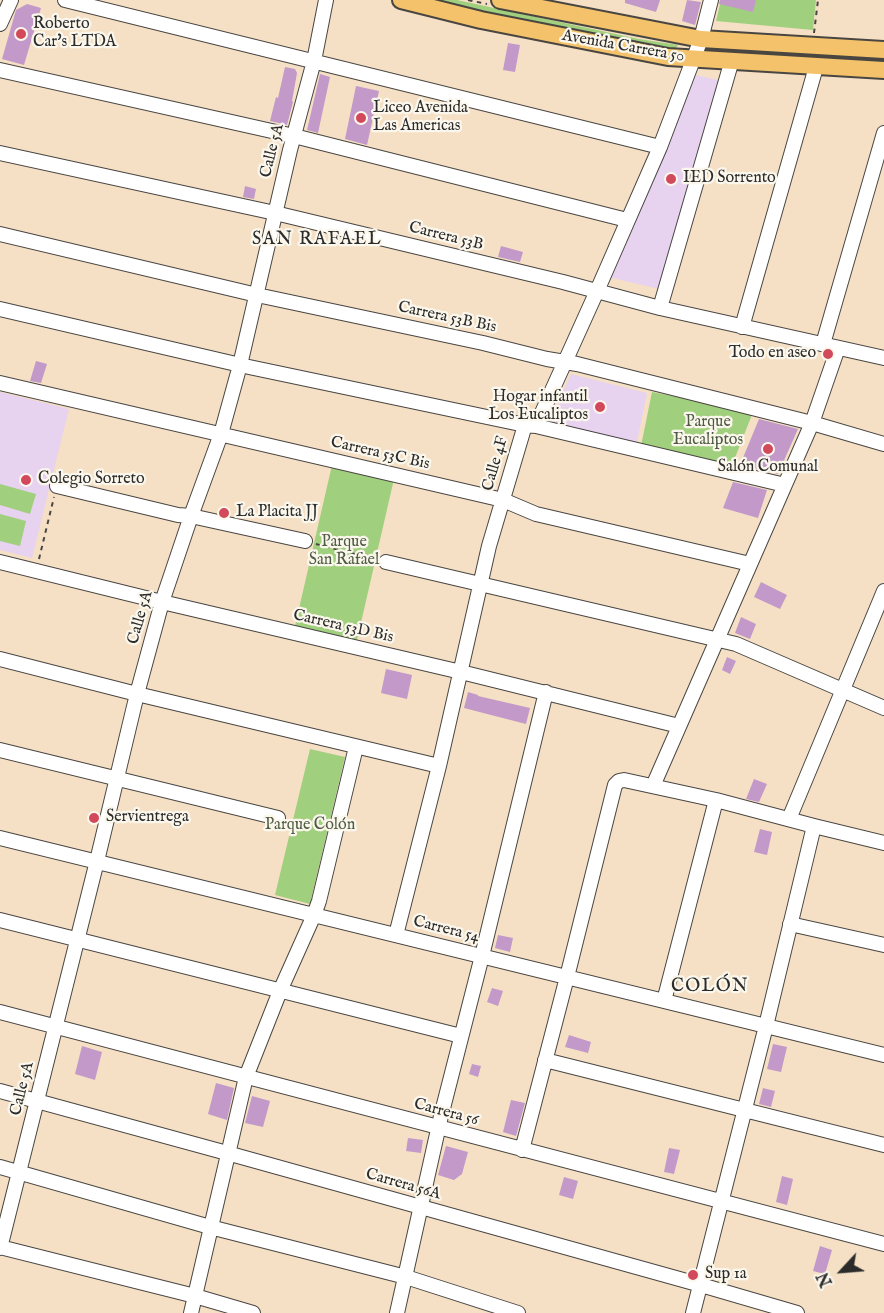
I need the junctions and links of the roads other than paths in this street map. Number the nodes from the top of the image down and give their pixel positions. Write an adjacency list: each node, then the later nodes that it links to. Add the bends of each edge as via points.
1 (11, 0): 7 (street)
2 (65, 0): 12 (street)
3 (326, 0): 12 (street, Calle 5A)
4 (401, 0): 10 (main road, Avenida Carrera 50, via 643,53)
5 (500, 0): 8 (main road, Avenida Carrera 50)
6 (711, 0): 8 (street, Calle 4F)
7 (2, 17)
8 (701, 39): 9 (main road, Avenida Carrera 50); 10 (street, Calle 4F)
9 (884, 50)
10 (693, 59): 11 (main road, Avenida Carrera 50); 18 (street, Calle 4F)
11 (732, 60): 13 (main road, Avenida Carrera 50); 25 (street)
12 (314, 61): 17 (street, Calle 5A); 18 (street)
13 (816, 67): 15 (main road, Avenida Carrera 50); 27 (street)
14 (0, 70): 17 (street)
15 (884, 70)
16 (884, 133): 28 (street)
17 (294, 136): 20 (street, Calle 5A); 21 (street)
18 (660, 147): 21 (street, Calle 4F)
19 (0, 153): 20 (street, Carrera 53B)
20 (275, 213): 23 (street, Carrera 53B); 24 (street, Calle 5A)
21 (627, 220): 23 (street, Calle 4F)
22 (0, 234): 24 (street, Carrera 53B Bis)
23 (597, 291): 25 (street, Carrera 53B); 31 (street, Calle 4F)
24 (257, 295): 31 (street, Carrera 53B Bis); 32 (street, Calle 5A)
25 (660, 308): 27 (street, Carrera 53B)
26 (0, 309): 32 (street)
27 (742, 327): 28 (street, Carrera 53B)
28 (823, 344): 29 (street, Carrera 53B)
29 (838, 348): 30 (street, Carrera 53B); 34 (street)
30 (884, 358)
31 (565, 362): 34 (street, Carrera 53B Bis); 35 (street, Calle 4F)
32 (240, 365): 35 (street); 36 (street, Calle 5A)
33 (0, 383): 36 (street, Carrera 53C Bis)
34 (812, 423): 37 (street, Carrera 53B Bis); 38 (street)
35 (530, 425): 38 (street); 40 (street, Calle 4F)
36 (221, 434): 40 (street, Carrera 53C Bis); 41 (street, Calle 5A)
37 (884, 444)
38 (785, 485): 45 (street)
39 (57, 486): 41 (street)
40 (503, 500): 45 (street, Carrera 53C Bis, via 536,514); 46 (street, Calle 4F)
41 (191, 516): 42 (street); 48 (street, Calle 5A)
42 (305, 541)
43 (0, 562): 48 (street, Carrera 53D Bis)
44 (386, 562): 46 (street)
45 (750, 564): 49 (street)
46 (481, 584): 49 (street); 51 (street, Calle 4F)
47 (884, 591): 52 (street)
48 (162, 602): 51 (street, Carrera 53D Bis); 54 (street, Calle 5A)
49 (717, 639): 52 (street); 56 (street)
50 (0, 659): 54 (street)
51 (461, 672): 53 (street, Carrera 53D Bis); 59 (street, Calle 4F)
52 (843, 689): 55 (street); 64 (street)
53 (546, 692): 56 (street, Carrera 53D Bis); 75 (street)
54 (137, 694): 57 (street); 60 (street, Calle 5A)
55 (884, 708)
56 (679, 726): 61 (street)
57 (356, 747): 59 (street); 69 (street)
58 (0, 750): 60 (street)
59 (439, 766): 72 (street, Calle 4F)
60 (117, 778): 63 (street); 68 (street, Calle 5A)
61 (653, 786): 62 (street); 76 (street, via 624,780 615,785)
62 (716, 800): 64 (street); 78 (street)
63 (278, 818)
64 (789, 819): 65 (street)
65 (814, 826): 67 (street); 71 (street)
66 (0, 838): 68 (street, Carrera 54)
67 (884, 843)
68 (97, 861): 69 (street, Carrera 54); 73 (street, Calle 5A)
69 (314, 915): 72 (street, Carrera 54); 77 (street)
70 (0, 920): 73 (street)
71 (790, 924): 74 (street); 80 (street)
72 (396, 935): 75 (street, Carrera 54)
73 (78, 939): 77 (street); 81 (street, Calle 5A)
74 (884, 945)
75 (482, 956): 76 (street, Carrera 54); 82 (street)
76 (567, 977): 78 (street, Carrera 54); 84 (street)
77 (280, 991): 82 (street); 85 (street)
78 (664, 1001): 80 (street, Carrera 54)
79 (0, 1012): 81 (street, Carrera 56)
80 (766, 1026): 83 (street, Carrera 54); 88 (street)
81 (55, 1027): 85 (street, Carrera 56); 87 (street, Calle 5A)
82 (460, 1036): 89 (street)
83 (884, 1055)
84 (545, 1060): 88 (street); 91 (street)
85 (246, 1077): 89 (street, Carrera 56); 92 (street)
86 (0, 1091): 87 (street, Carrera 56A)
87 (37, 1101): 92 (street, Carrera 56A); 94 (street, Calle 5A)
88 (746, 1110): 90 (street); 95 (street)
89 (438, 1128): 91 (street, Carrera 56); 96 (street)
90 (884, 1146)
91 (522, 1149): 95 (street, Carrera 56)
92 (227, 1153): 96 (street, Carrera 56A); 97 (street)
93 (0, 1167): 94 (street)
94 (19, 1173): 97 (street); 99 (street, Calle 5A)
95 (722, 1202): 98 (street, Carrera 56); 101 (street)
96 (420, 1206): 100 (street); 101 (street, Carrera 56A)
97 (210, 1227): 100 (street); 102 (street)
98 (884, 1244)
99 (0, 1247): 102 (street)
100 (406, 1277): 105 (street); 106 (street)
101 (701, 1285): 107 (street); 108 (street, Carrera 56A)
102 (195, 1296): 103 (street); 104 (street)
103 (190, 1313)
104 (253, 1313)
105 (397, 1313)
106 (518, 1313)
107 (693, 1313)
108 (796, 1313)

